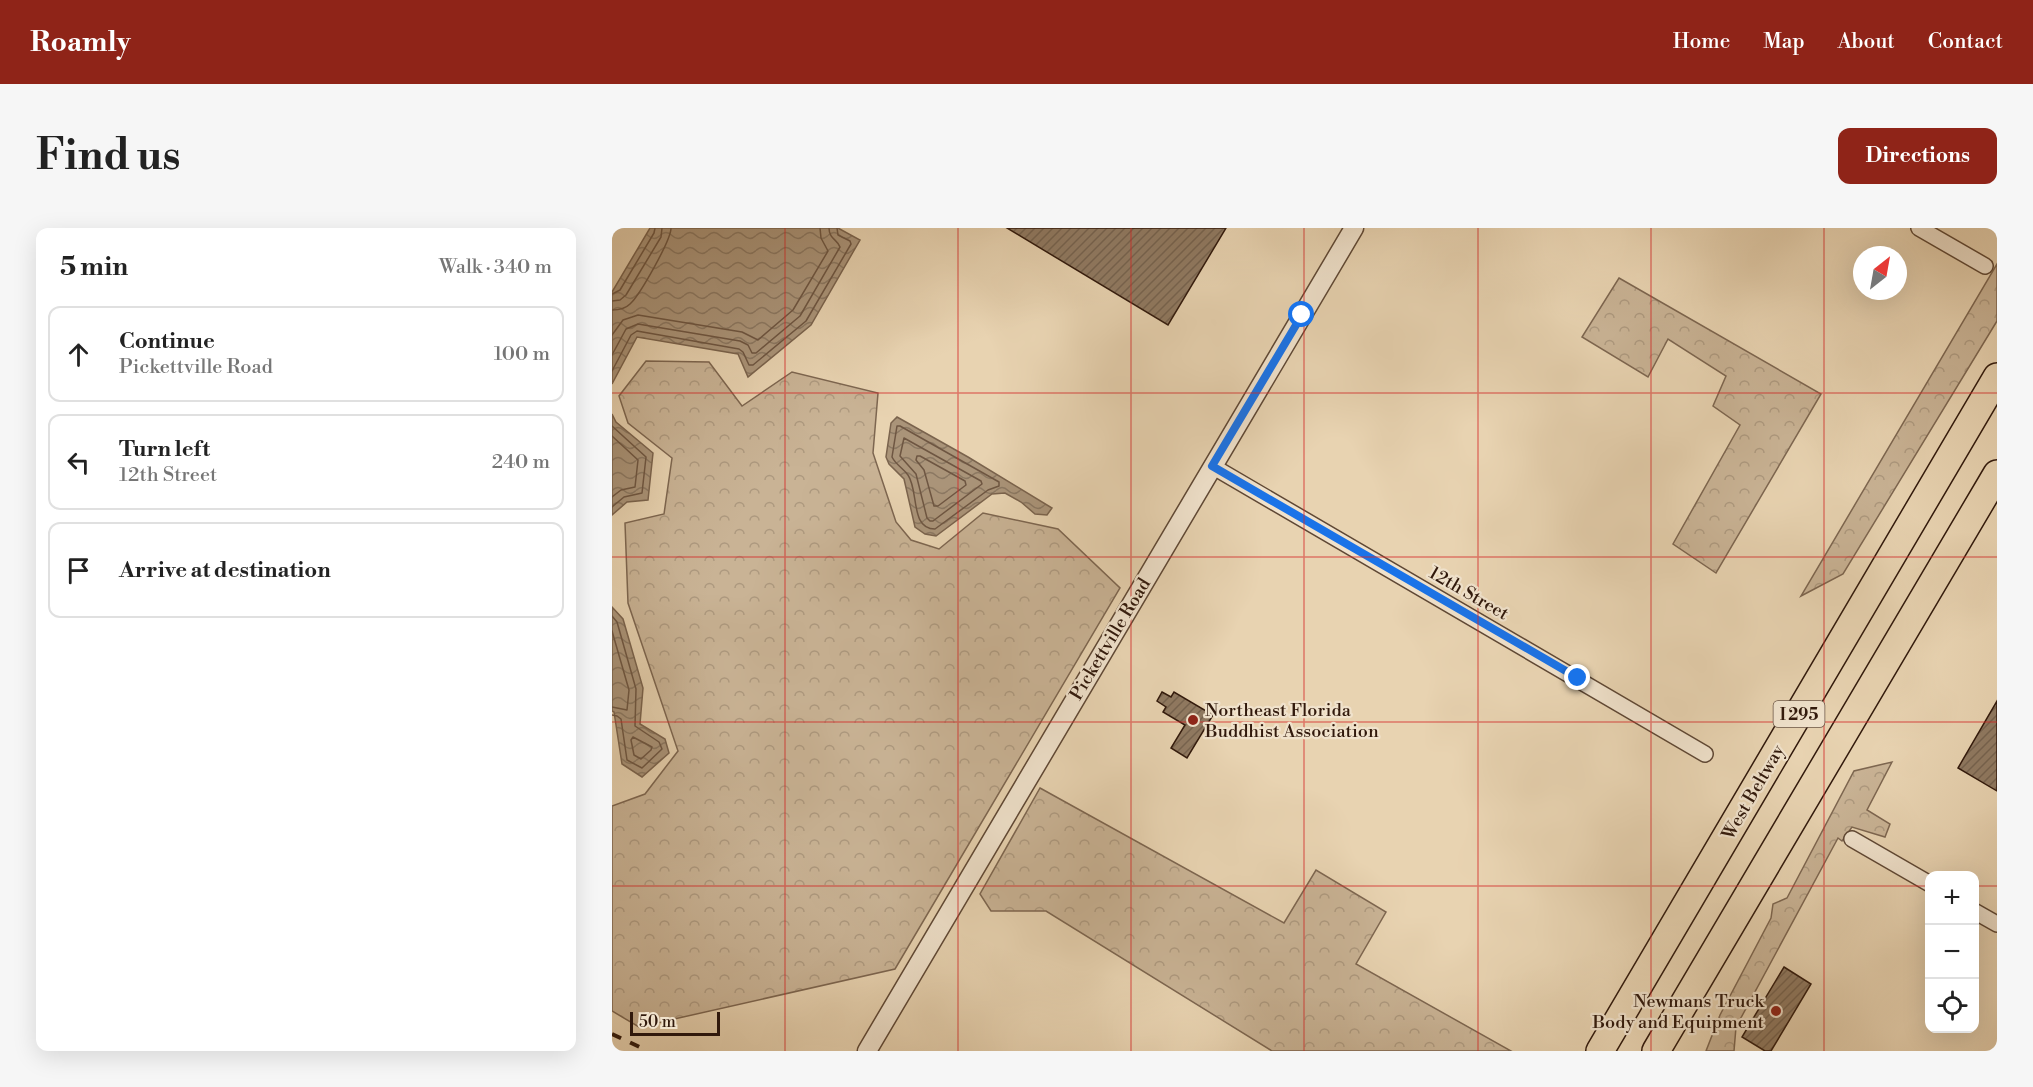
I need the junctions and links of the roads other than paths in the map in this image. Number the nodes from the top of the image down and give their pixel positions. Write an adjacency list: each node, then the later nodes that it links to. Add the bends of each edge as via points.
1 (1354, 228): 5 (street, Pickettville Road)
2 (1920, 228): 3 (street)
3 (1985, 266)
4 (1997, 377): 13 (highway, West Beltway / I 295)
5 (1212, 466): 7 (street, 12th Street); 12 (street, Pickettville Road)
6 (1997, 474): 14 (highway, I 295)
7 (1705, 754)
8 (1852, 839): 9 (street)
9 (1925, 882)
10 (1979, 914): 11 (street)
11 (1997, 924)
12 (867, 1051)
13 (1600, 1051)
14 (1656, 1051)

